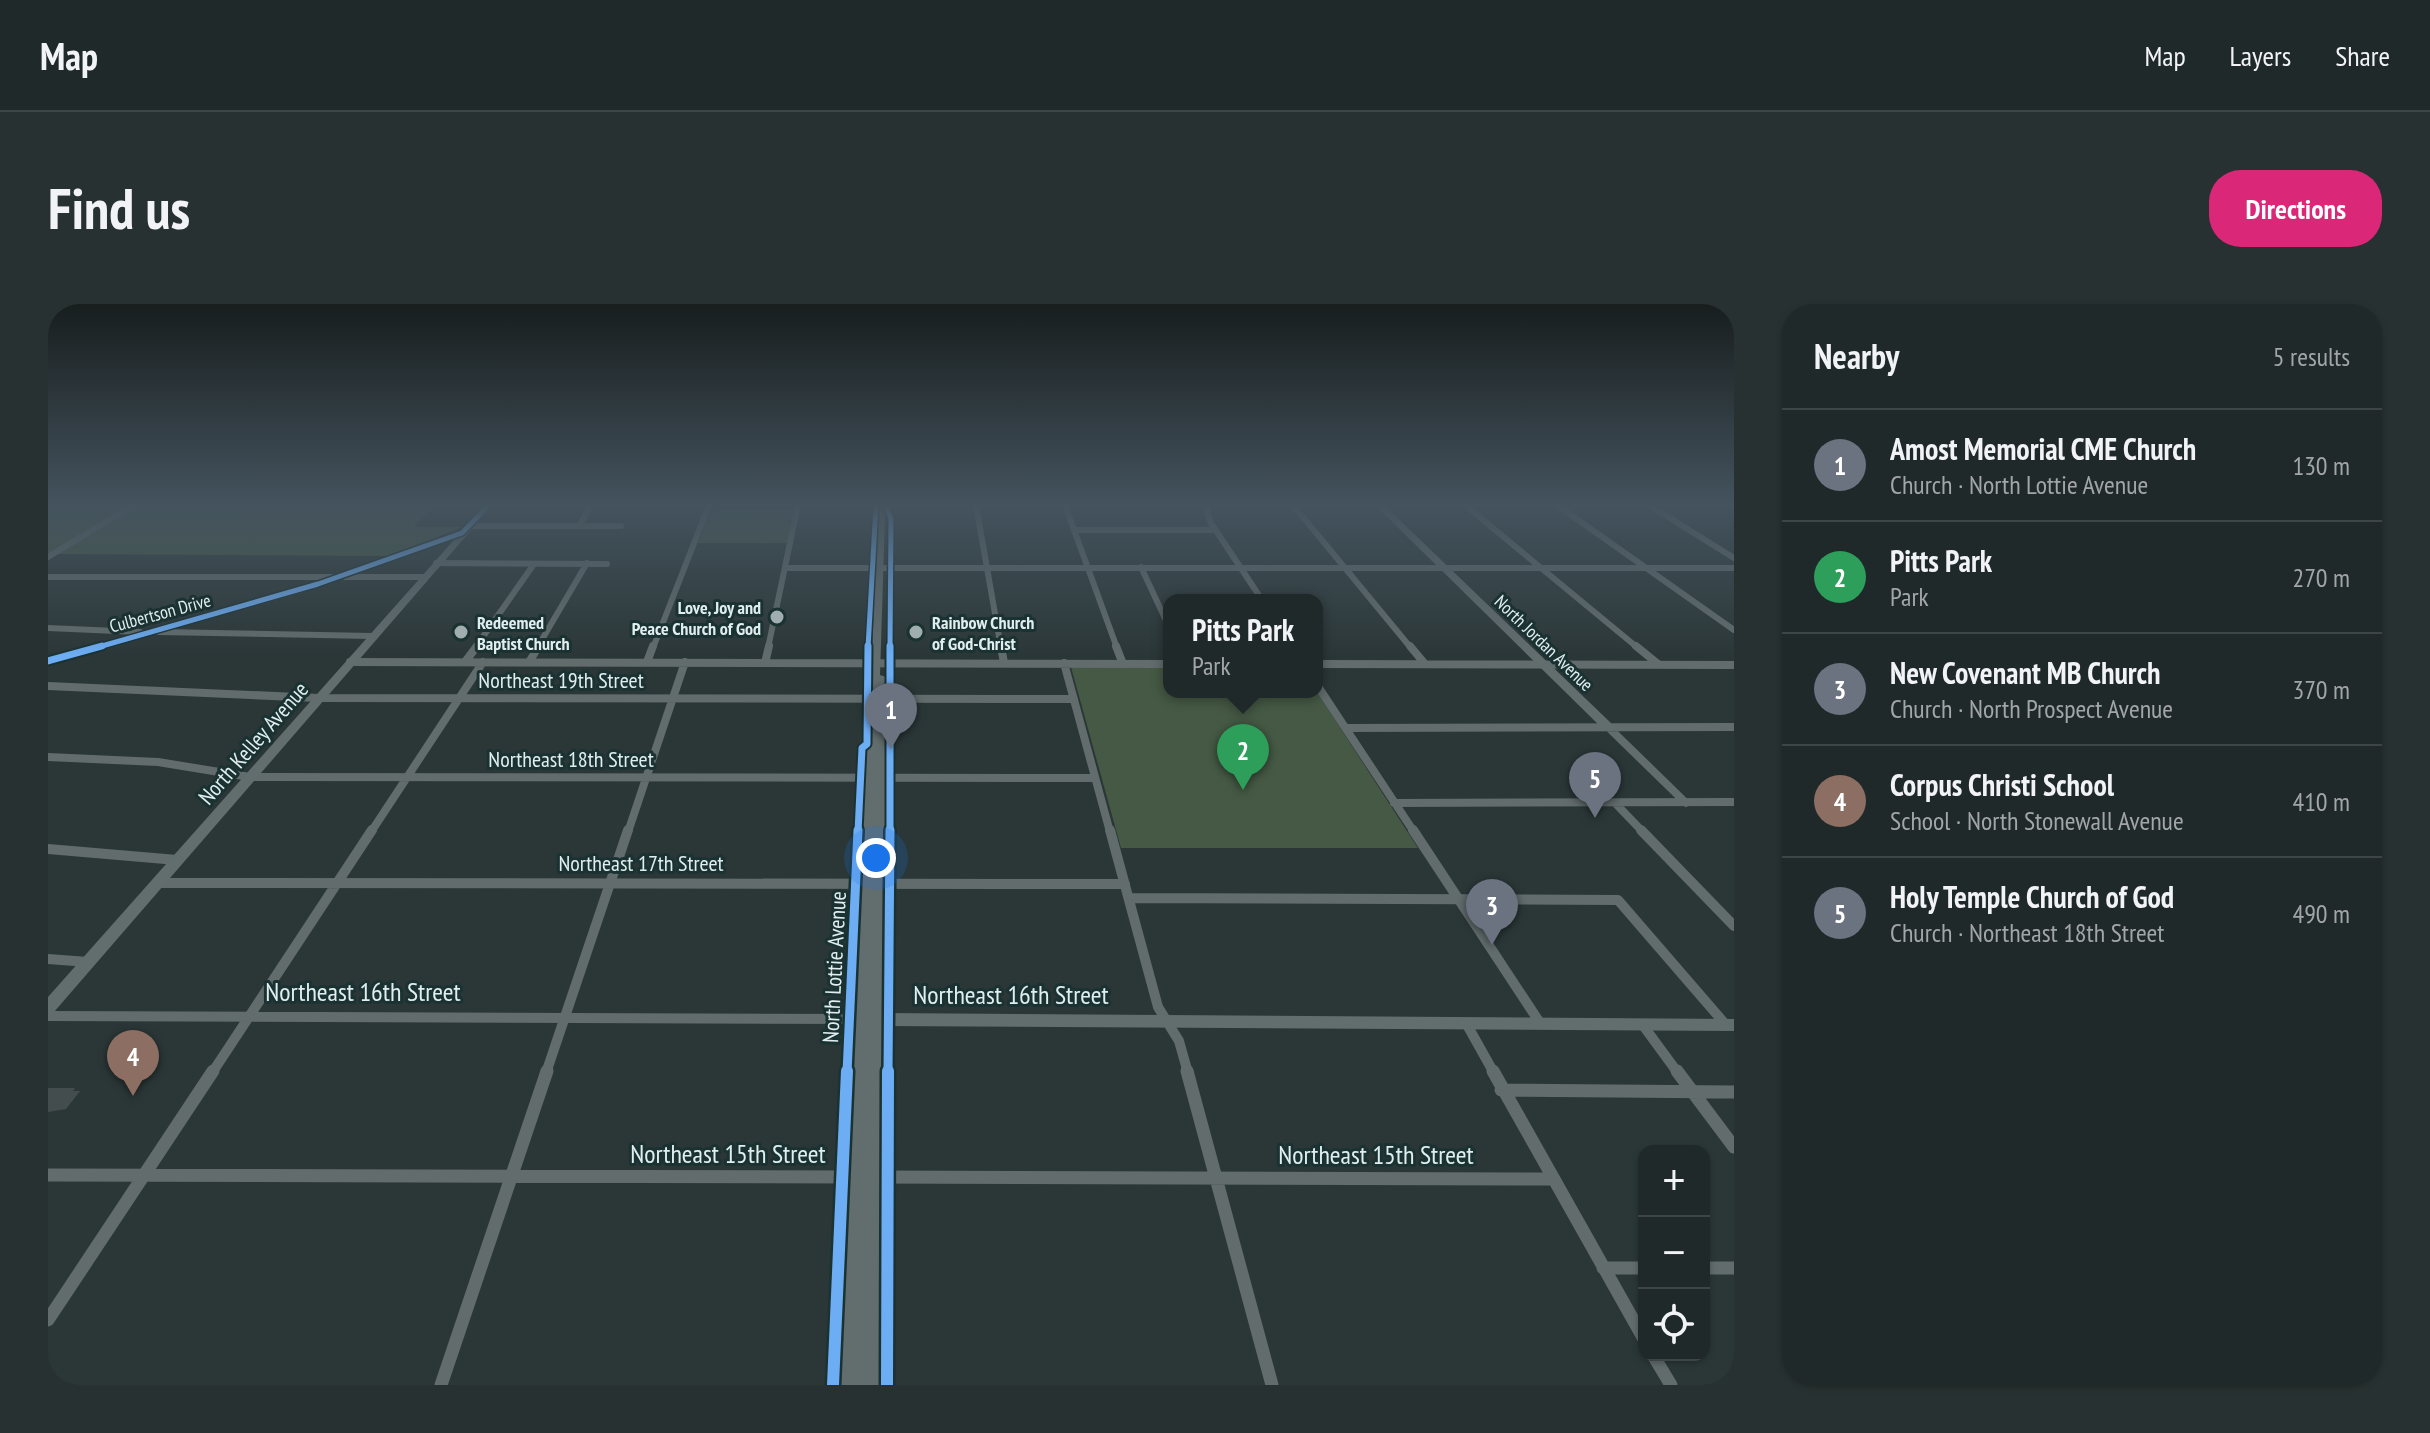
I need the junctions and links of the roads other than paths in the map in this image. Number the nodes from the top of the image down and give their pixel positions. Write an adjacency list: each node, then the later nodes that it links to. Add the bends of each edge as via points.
1 (397, 555): 30 (street, Culbertson Drive)
2 (443, 555): 14 (street, North Kelley Avenue)
3 (689, 555): 43 (street)
4 (788, 555): 24 (street)
5 (881, 555): 25 (street, North Lottie Avenue)
6 (883, 555): 25 (street, North Lottie Avenue)
7 (985, 555): 26 (street)
8 (1083, 555): 18 (street)
9 (1233, 555): 20 (street)
10 (1334, 555): 21 (street)
11 (1431, 555): 22 (street, North Jordan Avenue)
12 (1526, 555): 23 (street)
13 (1629, 555): 27 (street)
14 (436, 563): 16 (street); 31 (street, North Kelley Avenue)
15 (587, 563): 16 (street); 17 (street); 42 (street)
16 (534, 564): 40 (street)
17 (607, 564)
18 (1087, 567): 19 (street); 26 (street); 49 (street)
19 (1141, 567): 20 (street); 33 (street)
20 (1241, 567): 21 (street); 32 (street)
21 (1344, 567): 22 (street); 52 (street)
22 (1443, 567): 23 (street); 53 (street, North Jordan Avenue)
23 (1540, 567): 27 (street); 54 (street)
24 (785, 568): 25 (street); 45 (street)
25 (882, 568): 26 (street); 46 (street, North Lottie Avenue)
26 (987, 568): 47 (street)
27 (1647, 568): 28 (street); 35 (street)
28 (1734, 568)
29 (48, 577): 30 (street)
30 (337, 577): 31 (street); 36 (street, Culbertson Drive)
31 (423, 577): 37 (street, North Kelley Avenue)
32 (1258, 594)
33 (1163, 614)
34 (48, 628): 36 (street)
35 (1734, 630)
36 (148, 632): 37 (street); 38 (street, Culbertson Drive)
37 (373, 636): 39 (street, North Kelley Avenue)
38 (48, 661)
39 (350, 662): 40 (street); 58 (street, North Kelley Avenue)
40 (465, 662): 41 (street)
41 (483, 662): 42 (street); 59 (street)
42 (529, 662): 43 (street)
43 (647, 662): 44 (street)
44 (685, 662): 45 (street); 60 (street)
45 (765, 663): 46 (street)
46 (880, 663): 47 (street); 61 (street, North Lottie Avenue)
47 (1004, 663): 48 (street)
48 (1064, 663): 49 (street); 62 (street)
49 (1123, 664): 50 (street)
50 (1163, 664)
51 (1323, 664): 52 (street)
52 (1425, 664): 53 (street)
53 (1543, 664): 54 (street); 63 (street, North Jordan Avenue)
54 (1658, 664): 55 (street)
55 (1734, 665)
56 (48, 686): 58 (street, Northeast 19th Street)
57 (1323, 694): 65 (street)
58 (319, 698): 59 (street, Northeast 19th Street); 67 (street, North Kelley Avenue)
59 (458, 698): 60 (street, Northeast 19th Street); 68 (street)
60 (672, 698): 61 (street, Northeast 19th Street); 69 (street)
61 (877, 699): 62 (street, Northeast 19th Street); 70 (street, North Lottie Avenue)
62 (1074, 699): 71 (street)
63 (1608, 727): 64 (street); 65 (street); 74 (street, North Jordan Avenue)
64 (1734, 727)
65 (1346, 728): 73 (street)
66 (48, 757): 67 (street, Northeast 18th Street, via 167,763)
67 (250, 777): 68 (street, Northeast 18th Street); 77 (street, North Kelley Avenue)
68 (407, 777): 69 (street, Northeast 18th Street); 79 (street)
69 (646, 777): 70 (street, Northeast 18th Street); 80 (street)
70 (875, 778): 71 (street, Northeast 18th Street); 81 (street, North Lottie Avenue)
71 (1095, 778): 82 (street)
72 (1734, 802): 74 (street)
73 (1394, 803): 75 (street); 84 (street)
74 (1686, 803): 75 (street)
75 (1616, 804): 85 (street)
76 (48, 849): 77 (street)
77 (177, 860): 78 (street, North Kelley Avenue)
78 (157, 883): 79 (street, Northeast 17th Street); 87 (street, North Kelley Avenue)
79 (337, 883): 80 (street, Northeast 17th Street); 90 (street)
80 (610, 883): 81 (street, Northeast 17th Street); 91 (street)
81 (872, 884): 82 (street, Northeast 17th Street); 92 (street, North Lottie Avenue)
82 (1125, 884): 83 (street)
83 (1129, 898): 84 (street); 93 (street, via 1158,1007)
84 (1456, 900): 95 (street); 97 (street, via 1618,900)
85 (1734, 926)
86 (48, 959): 87 (street)
87 (88, 962): 88 (street, North Kelley Avenue)
88 (48, 1008)
89 (48, 1016): 90 (street, Northeast 16th Street)
90 (250, 1016): 91 (street, Northeast 16th Street); 103 (street)
91 (566, 1018): 92 (street, Northeast 16th Street); 104 (street)
92 (869, 1019): 93 (street, Northeast 16th Street); 105 (street, North Lottie Avenue)
93 (1168, 1022): 94 (street, Northeast 16th Street); 106 (street, via 1179,1041)
94 (1466, 1023): 95 (street, Northeast 16th Street); 98 (street)
95 (1540, 1023): 96 (street, Northeast 16th Street)
96 (1642, 1024): 97 (street, Northeast 16th Street); 99 (street)
97 (1730, 1025)
98 (1501, 1090): 99 (street); 107 (street)
99 (1693, 1092): 100 (street); 101 (street)
100 (1734, 1092)
101 (1734, 1147)
102 (48, 1175): 103 (street, Northeast 15th Street)
103 (144, 1175): 104 (street, Northeast 15th Street); 112 (street)
104 (511, 1176): 105 (street, Northeast 15th Street); 115 (street)
105 (864, 1177): 106 (street, Northeast 15th Street); 116 (street, North Lottie Avenue); 117 (street, North Lottie Avenue)
106 (1216, 1178): 107 (street, Northeast 15th Street); 118 (street)
107 (1552, 1179): 108 (street)
108 (1603, 1268): 109 (street); 113 (street)
109 (1638, 1268)
110 (1710, 1268): 111 (street)
111 (1734, 1268)
112 (48, 1320)
113 (1638, 1329)
114 (1657, 1361): 119 (street)
115 (441, 1385)
116 (849, 1385)
117 (869, 1385)
118 (1272, 1385)
119 (1671, 1385)

